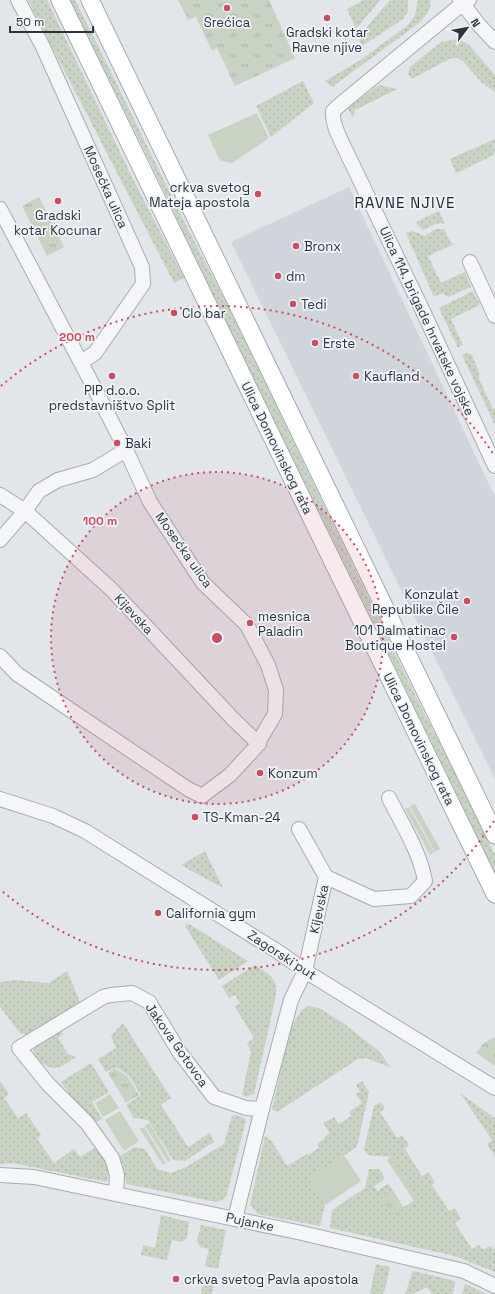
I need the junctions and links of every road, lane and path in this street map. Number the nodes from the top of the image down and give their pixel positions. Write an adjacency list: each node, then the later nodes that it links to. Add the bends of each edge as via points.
1 (18, 0): 9 (street, Mosećka ulica, via 43,47 142,267 143,284 95,353)
2 (60, 0): 22 (main road, Ulica Domovinskog rata)
3 (90, 0): 20 (main road, Ulica Domovinskog rata)
4 (464, 1): 5 (street, via 479,25); 11 (street, Ulica 114. brigade hrvatske vojske, via 333,111 332,117)
5 (495, 42)
6 (0, 209): 9 (street, Mosećka ulica)
7 (470, 262): 8 (street)
8 (495, 316)
9 (81, 362): 10 (street, Mosećka ulica)
10 (126, 450): 13 (street, via 93,470 58,480 40,491); 16 (street, Mosećka ulica, via 150,502 203,582 247,625 268,665 276,690 274,714)
11 (495, 466)
12 (0, 495): 13 (street, Kijevska)
13 (25, 511): 14 (street); 16 (street, Kijevska, via 111,589)
14 (0, 540)
15 (0, 656): 16 (street, Mosećka ulica, via 17,674 202,796 230,775)
16 (259, 744)
17 (389, 798): 21 (street, via 410,839 425,881 411,896 374,898)
18 (0, 799): 23 (street, Zagorski put, via 53,816 85,831 273,948)
19 (299, 829): 21 (street, Kijevska)
20 (495, 835)
21 (326, 877): 23 (street, Kijevska)
22 (495, 894)
23 (305, 971): 24 (street, Zagorski put); 25 (street, via 291,1000)
24 (495, 1088)
25 (262, 1109): 27 (street, Jakova Gotovca, via 246,1108 214,1097 180,1053 149,1002 132,993 103,997 19,1048 48,1084 87,1123 112,1158 117,1174); 28 (street)
26 (0, 1175): 27 (street, Pujanke, via 34,1177)
27 (116, 1194): 28 (street, Pujanke)
28 (235, 1219): 29 (street, Pujanke, via 464,1271)
29 (495, 1286)

